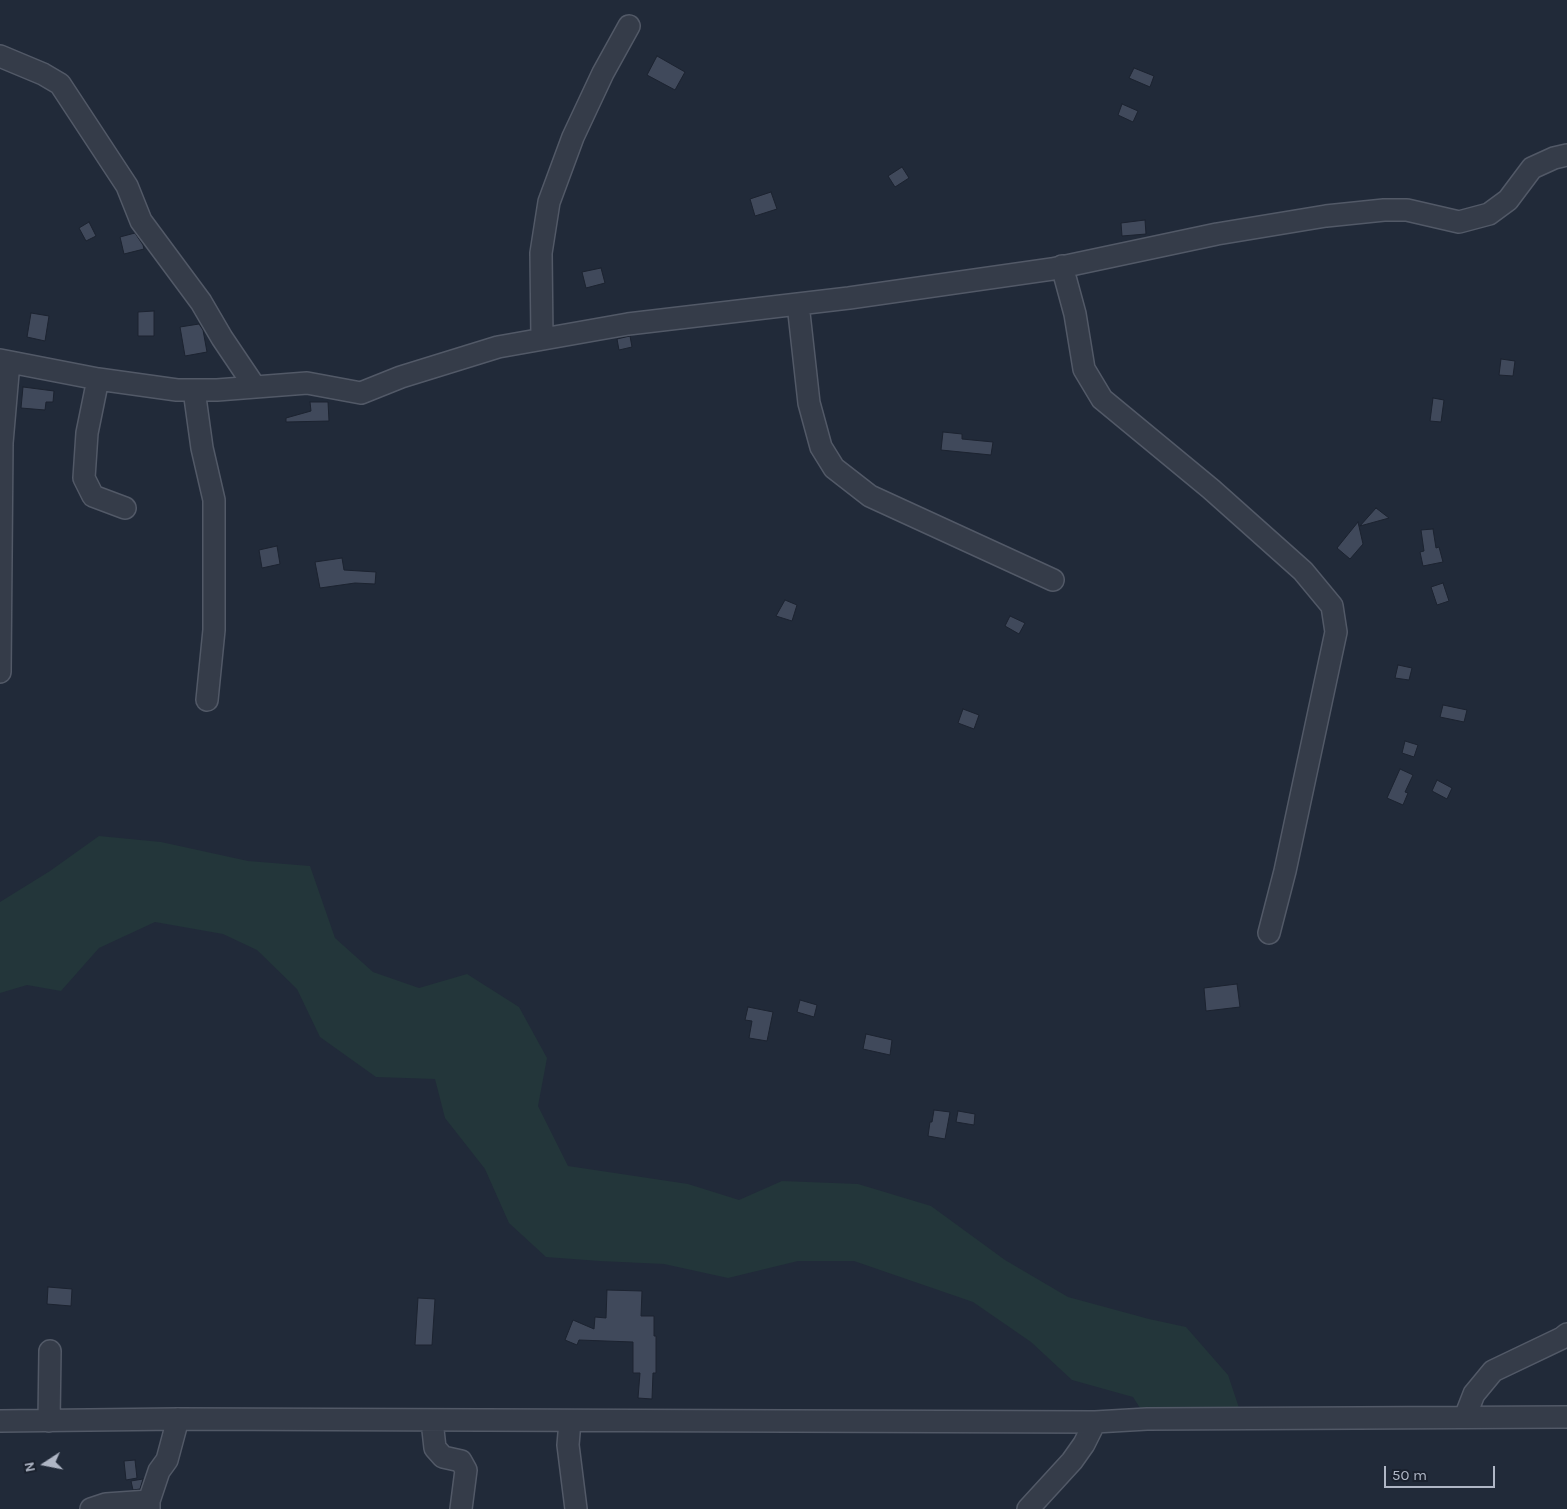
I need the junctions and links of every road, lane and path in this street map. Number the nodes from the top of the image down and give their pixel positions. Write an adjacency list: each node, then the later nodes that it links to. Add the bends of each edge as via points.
1 (629, 26): 6 (street, via 573,137 549,202 540,253)
2 (0, 56): 9 (street, via 60,84 127,186 140,221 201,302)
3 (1567, 155): 4 (street, via 1532,168 1508,200 1489,214 1459,222 1407,210 1326,216 1217,234)
4 (1062, 266): 5 (street); 16 (street, via 1075,314 1084,369 1102,399 1304,571 1332,606 1336,632)
5 (798, 304): 6 (street, via 628,324); 13 (street, via 809,402 821,447 834,468 870,496)
6 (542, 339): 9 (street, via 498,347 361,393 307,383)
7 (4, 361): 8 (street); 11 (street)
8 (98, 379): 10 (street); 12 (street, via 87,433 84,478 93,496)
9 (255, 387): 10 (street)
10 (194, 390): 15 (street, via 202,448 214,500 214,630)
11 (1, 508): 14 (street)
12 (125, 508)
13 (1053, 580)
14 (0, 672)
15 (207, 700)
16 (1269, 933)
17 (1567, 1334): 19 (street, via 1493,1371 1474,1394)
18 (50, 1351): 23 (street)
19 (1465, 1417): 20 (street); 26 (street)
20 (1567, 1417)
21 (178, 1419): 23 (street); 24 (street); 27 (street, via 167,1460 158,1471)
22 (0, 1420): 23 (street)
23 (48, 1420)
24 (432, 1421): 25 (street); 29 (street, via 435,1448 443,1457 461,1461 466,1470)
25 (570, 1421): 26 (street); 30 (street, via 568,1445)
26 (1094, 1422): 31 (street, via 1072,1462)
27 (149, 1505): 28 (street, via 106,1504)
28 (91, 1509)
29 (461, 1509)
30 (576, 1509)
31 (1028, 1509)

